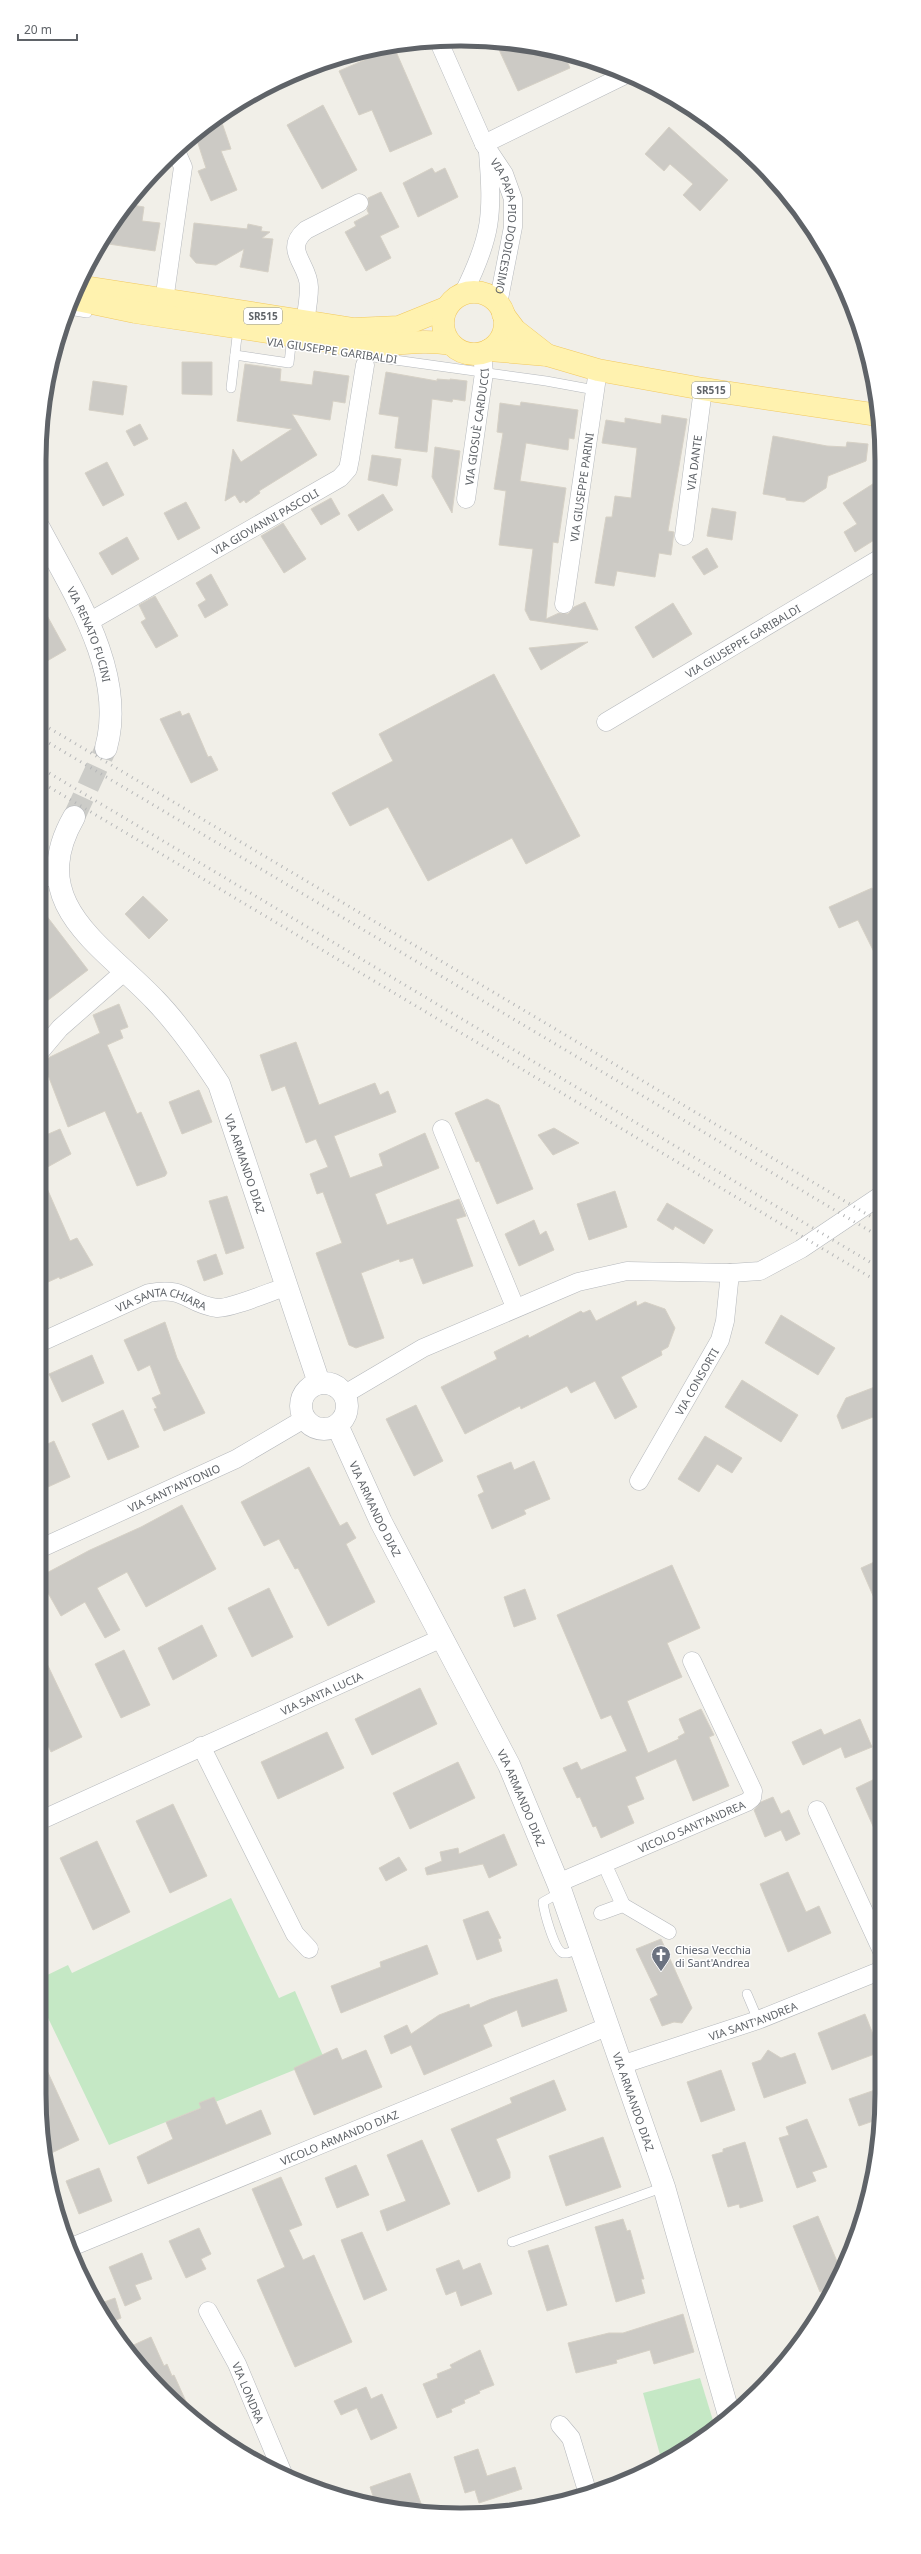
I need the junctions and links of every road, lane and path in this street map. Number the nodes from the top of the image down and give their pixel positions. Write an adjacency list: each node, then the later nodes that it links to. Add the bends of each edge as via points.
1 (441, 47): 3 (street, VIA PAPA PIO DODICESIMO)
2 (619, 78): 3 (street)
3 (486, 148): 7 (street, VIA PAPA PIO DODICESIMO, via 492,211 480,260); 11 (street, VIA PAPA PIO DODICESIMO, via 504,174 513,199 513,227)
4 (178, 157): 9 (street, via 183,168)
5 (359, 203): 14 (street, via 298,236 295,243 297,253 310,286)
6 (85, 287): 9 (main road, VIA GIUSEPPE GARIBALDI / SR515)
7 (463, 294): 10 (main road, VIA GIUSEPPE GARIBALDI / SR515); 11 (main road, VIA GIUSEPPE GARIBALDI / SR515, via 476,292 488,296)
8 (79, 300): 13 (main road, VIA GIUSEPPE GARIBALDI / SR515)
9 (164, 301): 14 (main road, VIA GIUSEPPE GARIBALDI / SR515)
10 (446, 308): 14 (main road, VIA GIUSEPPE GARIBALDI / SR515, via 400,327); 15 (main road, via 443,320 444,333)
11 (501, 309): 17 (main road, VIA GIUSEPPE GARIBALDI / SR515, via 515,330); 19 (main road, via 505,328 500,340)
12 (74, 311): 13 (lane, VIA GIUSEPPE GARIBALDI)
13 (238, 332): 14 (main road, VIA GIUSEPPE GARIBALDI / SR515); 16 (lane)
14 (296, 334): 16 (lane, via 289,363); 18 (main road, VIA GIUSEPPE GARIBALDI / SR515)
15 (451, 344): 18 (main road, VIA GIUSEPPE GARIBALDI / SR515, via 415,340); 19 (main road, VIA GIUSEPPE GARIBALDI / SR515, via 464,352)
16 (235, 355): 21 (lane)
17 (546, 355): 19 (main road, VIA GIUSEPPE GARIBALDI / SR515); 20 (main road, VIA GIUSEPPE GARIBALDI / SR515)
18 (370, 356): 19 (lane, VIA GIUSEPPE GARIBALDI); 29 (street, VIA GIOVANNI PASCOLI, via 348,469 340,478)
19 (485, 359): 20 (lane, VIA GIUSEPPE GARIBALDI); 24 (street, VIA GIOSUÈ CARDUCCI)
20 (597, 380): 22 (main road, VIA GIUSEPPE GARIBALDI / SR515); 28 (street, VIA GIUSEPPE PARINI)
21 (231, 388)
22 (703, 389): 23 (main road, VIA GIUSEPPE GARIBALDI / SR515); 25 (street, VIA DANTE)
23 (872, 414)
24 (466, 499)
25 (684, 536)
26 (46, 542): 29 (street, VIA RENATO FUCINI)
27 (875, 561): 30 (street, VIA GIUSEPPE GARIBALDI)
28 (564, 604)
29 (87, 623): 31 (street, VIA RENATO FUCINI, via 105,667 111,693 111,732)
30 (606, 722)
31 (106, 748)
32 (74, 817): 33 (street, VIA ARMANDO DIAZ)
33 (48, 877): 34 (street, VIA ARMANDO DIAZ, via 60,892 70,914)
34 (126, 971): 35 (street, via 60,1028); 39 (street, VIA ARMANDO DIAZ, via 156,1001 196,1049 219,1084)
35 (46, 1045)
36 (442, 1129): 40 (street)
37 (875, 1199): 38 (street, via 801,1249 760,1271)
38 (730, 1273): 40 (street, via 656,1270 606,1274 578,1282); 46 (street, VIA CONSORTI, via 725,1321 720,1340)
39 (288, 1286): 41 (street, VIA SANTA CHIARA, via 219,1308 204,1305 184,1294 169,1290 149,1293); 42 (street, VIA ARMANDO DIAZ)
40 (515, 1307): 43 (street, via 422,1348)
41 (46, 1340)
42 (319, 1383): 43 (street, via 329,1383); 44 (street, via 309,1388 302,1396 300,1408)
43 (345, 1394): 45 (street, via 347,1413)
44 (304, 1419): 45 (street, via 312,1426 323,1430); 47 (street, VIA SANT'ANTONIO, via 236,1459)
45 (338, 1427): 48 (street, VIA ARMANDO DIAZ, via 381,1522)
46 (639, 1482)
47 (46, 1546)
48 (442, 1638): 50 (street, VIA SANTA LUCIA); 54 (street, VIA ARMANDO DIAZ, via 509,1765)
49 (692, 1661): 54 (street, VICOLO SANT'ANDREA, via 753,1791 752,1798)
50 (201, 1746): 52 (street, VIA SANTA LUCIA); 59 (street, via 295,1934)
51 (818, 1810): 58 (street)
52 (46, 1818)
53 (608, 1872): 55 (street)
54 (559, 1887): 63 (street, VIA ARMANDO DIAZ)
55 (623, 1905): 56 (street); 57 (street)
56 (601, 1913)
57 (668, 1932)
58 (875, 1936)
59 (309, 1949)
60 (875, 1973): 62 (street, VIA SANT'ANDREA)
61 (747, 1994): 62 (lane)
62 (758, 2020): 64 (street, VIA SANT'ANDREA)
63 (608, 2026): 64 (street, VIA ARMANDO DIAZ); 67 (street, VICOLO ARMANDO DIAZ)
64 (621, 2065): 65 (street, VIA ARMANDO DIAZ)
65 (664, 2187): 66 (lane); 69 (street, VIA ARMANDO DIAZ)
66 (512, 2242)
67 (75, 2245)
68 (208, 2311): 71 (street, VIA LONDRA, via 237,2364)
69 (727, 2410)
70 (560, 2425): 72 (street, via 571,2438)
71 (280, 2466)
72 (586, 2488)

